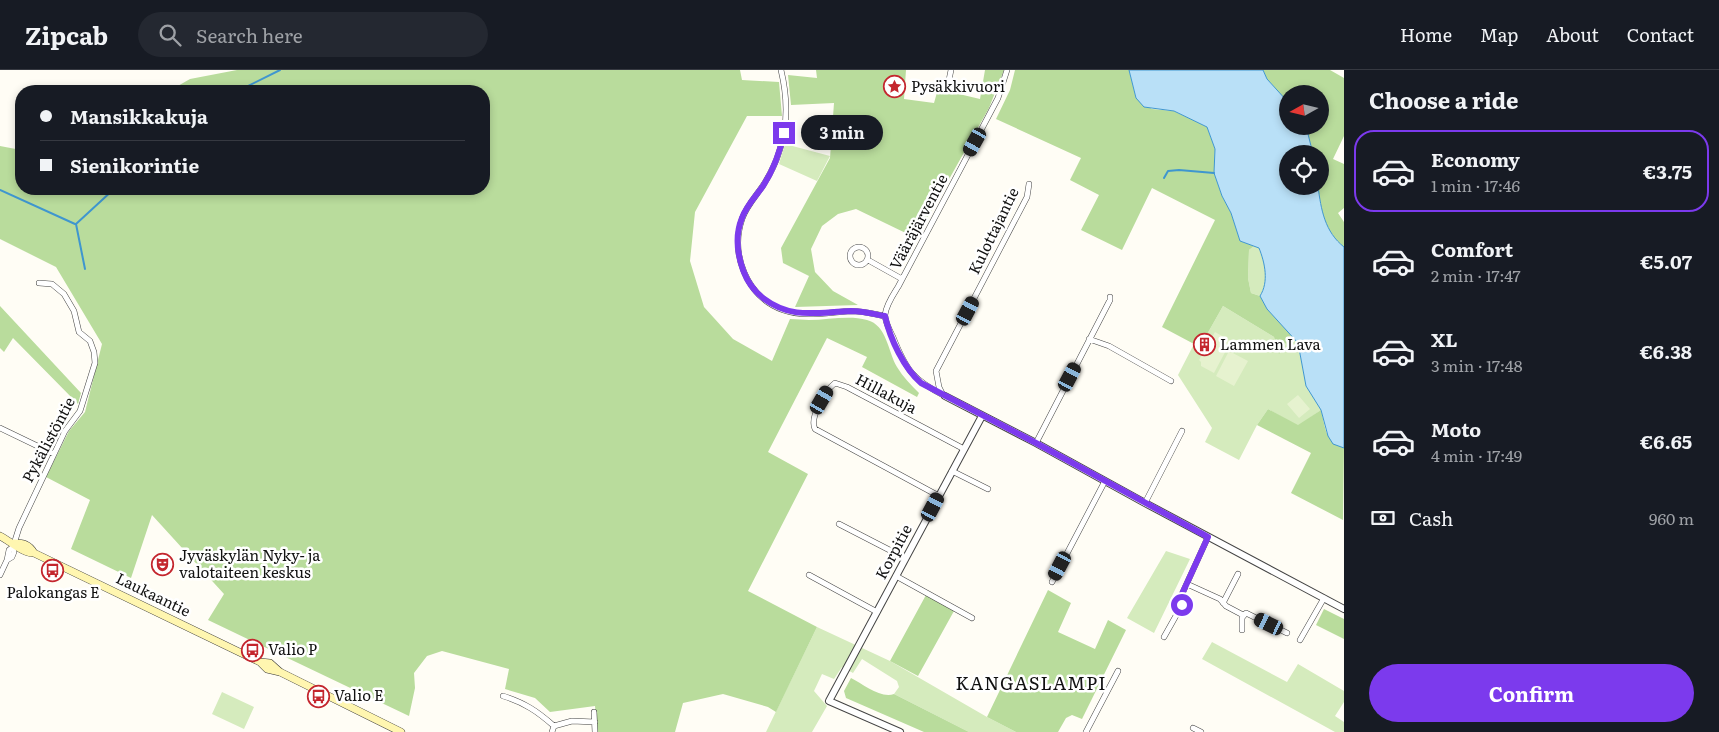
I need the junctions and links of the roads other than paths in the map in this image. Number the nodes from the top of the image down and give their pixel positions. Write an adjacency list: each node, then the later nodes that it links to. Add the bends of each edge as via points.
1 (781, 70): 10 (street, via 786,115 781,148 774,167 742,218 738,234 738,250 745,276 760,296 784,310 814,314 866,312)
2 (951, 70): 4 (street)
3 (1008, 70): 7 (street, Vääräjärventie, via 998,98)
4 (948, 85)
5 (1029, 184): 13 (street, Kulottajantie, via 1027,197 936,371)
6 (868, 260): 7 (street)
7 (902, 279): 10 (street, Vääräjärventie)
8 (39, 282): 19 (street, Pykälistöntie, via 52,284 64,294 74,311 79,332 90,341 94,352 95,364 85,400)
9 (1110, 297): 11 (street)
10 (885, 316): 13 (street, via 909,371 921,383)
11 (1089, 339): 12 (street, via 1109,346); 17 (street)
12 (1170, 381)
13 (944, 396): 14 (street)
14 (982, 416): 17 (street); 18 (street, Korpitie)
15 (0, 428): 19 (street)
16 (1182, 431): 24 (street)
17 (1036, 443): 21 (street)
18 (964, 449): 20 (street, Korpitie); 23 (street, Hillakuja, via 835,383 815,413 815,429)
19 (54, 454): 28 (street, Pykälistöntie)
20 (952, 471): 22 (street); 23 (street, Korpitie)
21 (1105, 481): 24 (street); 34 (street)
22 (988, 489)
23 (939, 496): 29 (street, Korpitie)
24 (1145, 503): 27 (street)
25 (839, 524): 29 (street)
26 (0, 536): 28 (main road, Laukaantie)
27 (1208, 537): 35 (street); 36 (street)
28 (13, 545): 31 (street, Pykälistöntie, via 12,557); 52 (main road, Laukaantie, via 23,543 34,553 260,662 270,663 280,672)
29 (906, 558): 33 (street, Korpitie)
30 (1238, 574): 37 (street)
31 (0, 575)
32 (809, 575): 39 (street)
33 (896, 576): 39 (street, Korpitie); 41 (street)
34 (1052, 582)
35 (1187, 584): 37 (street); 44 (street, via 1182,594 1182,605)
36 (1324, 598): 38 (street); 45 (street)
37 (1223, 602): 40 (street)
38 (1344, 609)
39 (877, 612): 55 (street, Korpitie, via 829,701)
40 (1243, 615): 42 (street); 43 (street, via 1249,614)
41 (972, 618)
42 (1242, 630)
43 (1287, 633)
44 (1164, 637)
45 (1300, 640)
46 (1118, 671): 56 (street)
47 (503, 696): 50 (street, via 535,710)
48 (594, 712): 49 (street)
49 (595, 722): 50 (street); 54 (street)
50 (554, 726): 53 (street)
51 (1193, 728): 57 (street)
52 (402, 732)
53 (552, 732)
54 (595, 732)
55 (900, 732)
56 (1086, 732)
57 (1201, 732)

